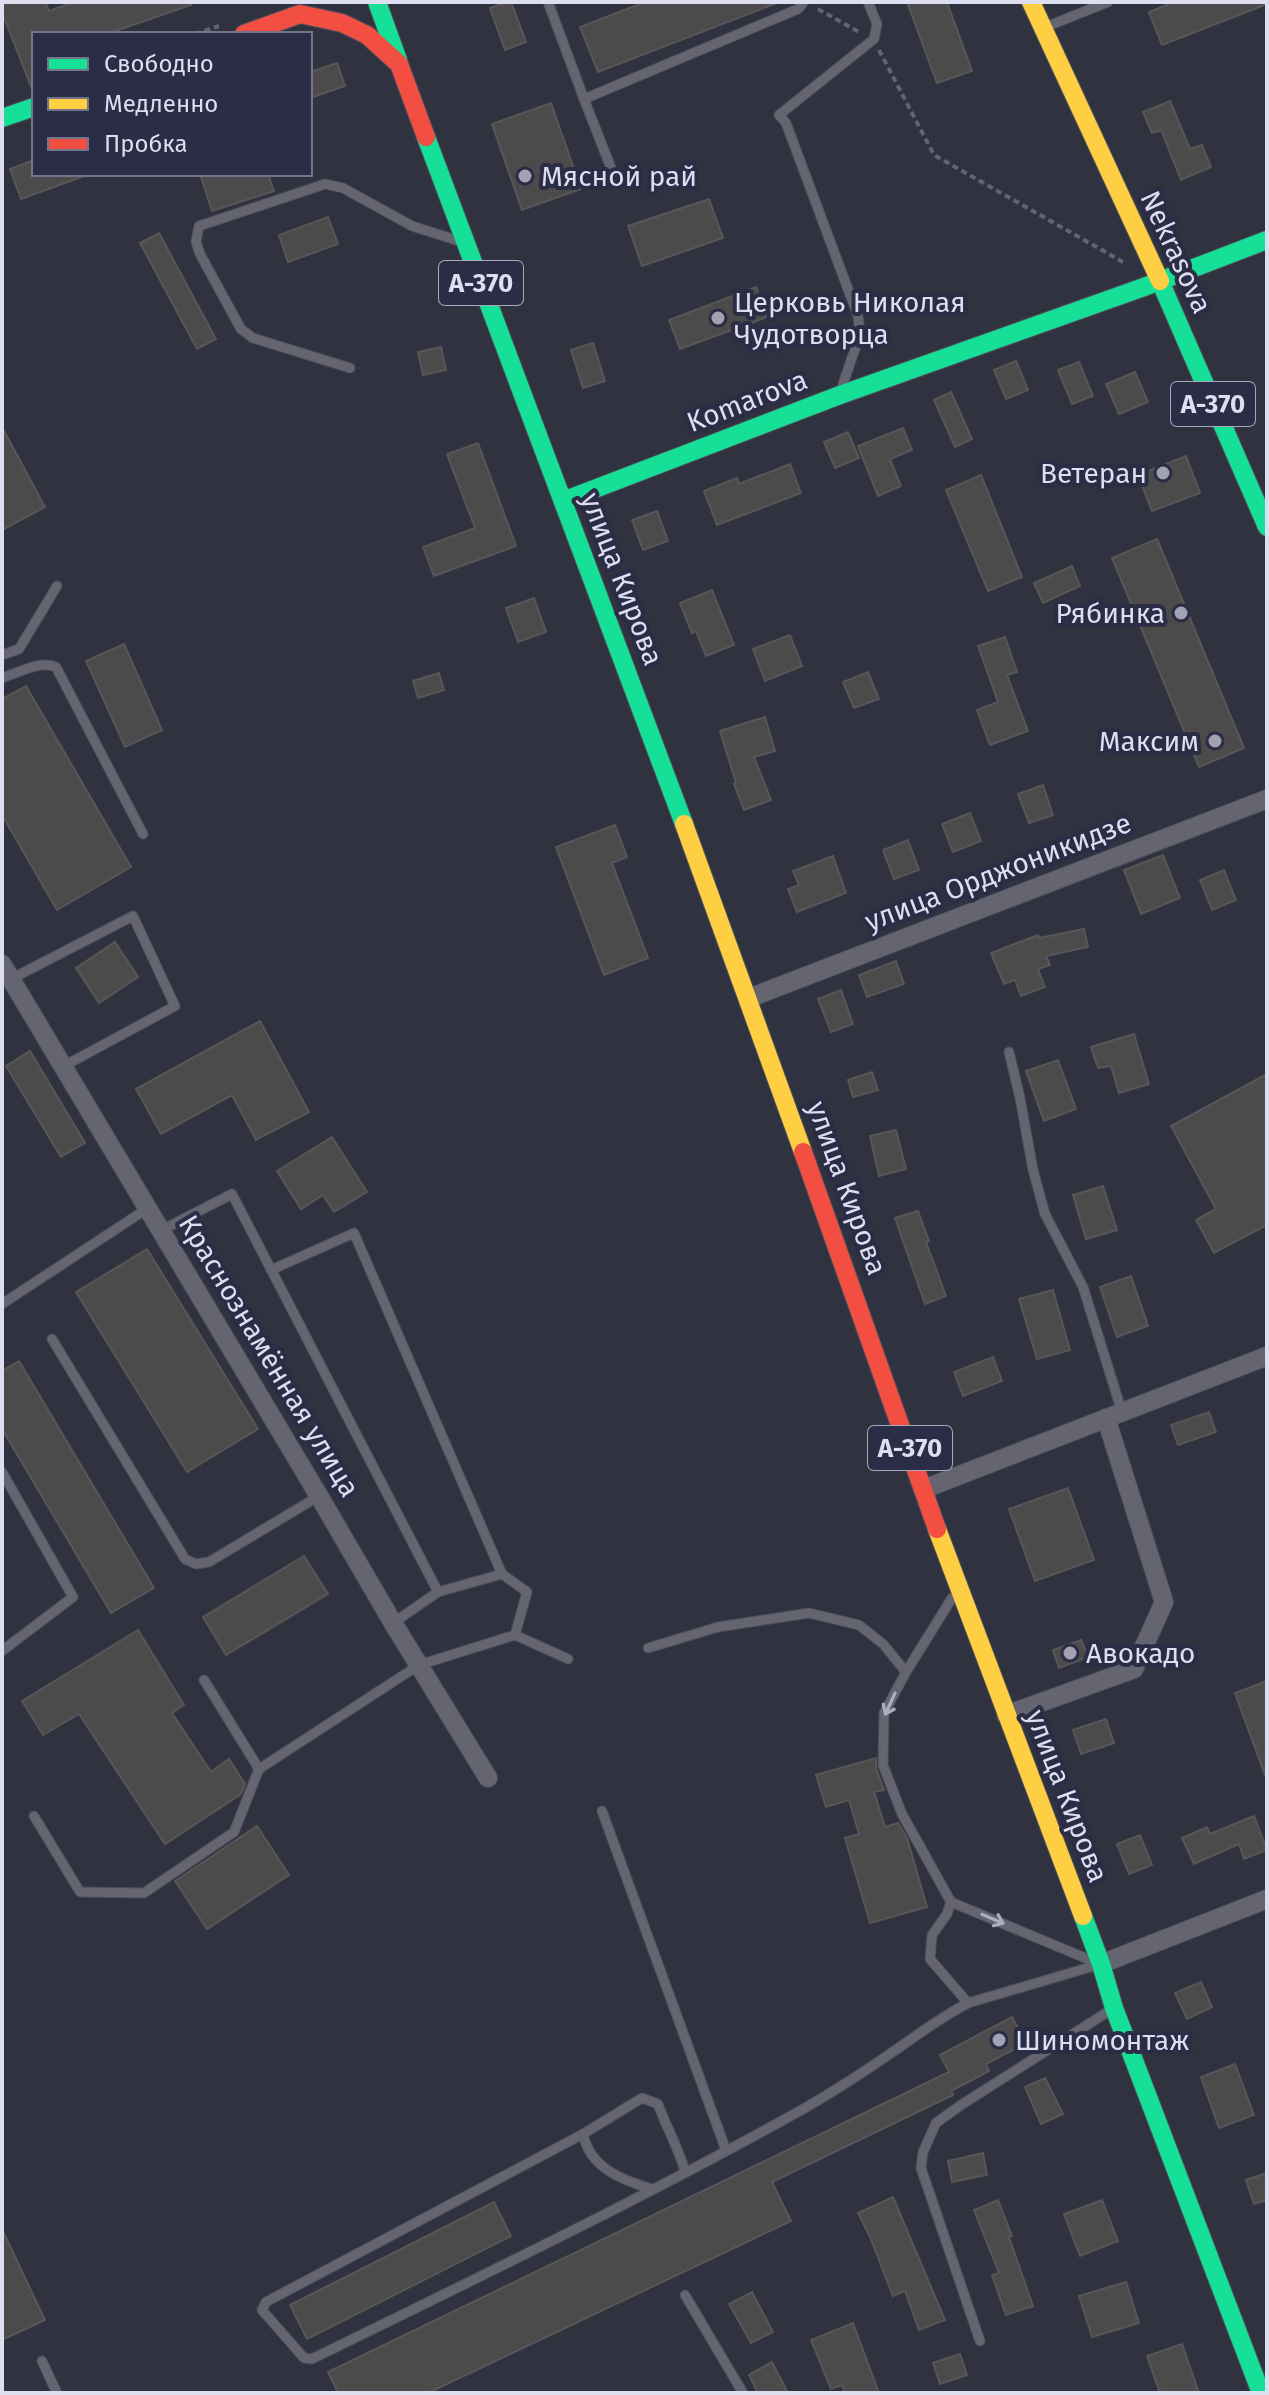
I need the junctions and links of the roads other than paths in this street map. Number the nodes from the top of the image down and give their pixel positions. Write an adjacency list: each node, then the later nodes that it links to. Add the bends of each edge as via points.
1 (334, 2): 8 (main road)
2 (377, 2): 11 (main road, улица Кирова)
3 (548, 2): 12 (lane)
4 (804, 2): 12 (lane)
5 (868, 2): 20 (lane, via 877,24 874,39 779,115 858,316 860,334)
6 (1031, 2): 9 (main road, Nekrasova / А-370)
7 (1108, 2): 9 (lane)
8 (300, 14): 10 (main road); 11 (main road, А-370, via 367,35)
9 (1042, 28): 18 (main road, Nekrasova / А-370)
10 (250, 32)
11 (399, 64): 17 (main road, улица Кирова / А-370)
12 (584, 99): 15 (lane)
13 (32, 108): 14 (main road)
14 (2, 118)
15 (611, 168)
16 (1267, 240): 18 (main road, Komarova)
17 (466, 243): 19 (lane, via 412,226 343,188 325,184 199,226 200,254 241,329 253,338); 21 (main road, улица Кирова / А-370)
18 (1160, 281): 20 (main road, Komarova); 22 (main road, Nekrasova / А-370)
19 (350, 368)
20 (840, 395): 21 (main road, Komarova)
21 (563, 501): 29 (main road, улица Кирова / А-370)
22 (1267, 527)
23 (57, 586): 24 (lane, via 19,649)
24 (2, 655)
25 (2, 678): 27 (lane, via 41,665 56,667)
26 (1267, 799): 29 (street, улица Орджоникидзе)
27 (143, 834)
28 (6, 971): 31 (street, Краснознамённая улица); 31 (lane, via 133,916 175,1006)
29 (749, 998): 40 (main road, улица Кирова / А-370)
30 (1009, 1052): 38 (lane, via 1045,1214 1083,1287)
31 (64, 1066): 32 (street, Краснознамённая улица)
32 (148, 1208): 33 (street, Краснознамённая улица); 35 (lane)
33 (162, 1230): 34 (lane, via 232,1194); 41 (street, Краснознамённая улица)
34 (271, 1270): 42 (lane, via 354,1233); 44 (lane)
35 (2, 1304)
36 (52, 1339): 41 (lane, via 185,1559 209,1562)
37 (1267, 1356): 38 (street)
38 (1114, 1415): 40 (street); 53 (street, via 1164,1602 1134,1669)
39 (2, 1472): 48 (lane, via 73,1597)
40 (924, 1489): 43 (main road, улица Кирова / А-370)
41 (319, 1496): 45 (street, Краснознамённая улица)
42 (502, 1574): 44 (lane); 46 (lane, via 527,1592)
43 (958, 1589): 51 (lane); 53 (main road, улица Кирова / А-370)
44 (438, 1592): 45 (lane)
45 (393, 1623): 50 (street, Краснознамённая улица)
46 (515, 1635): 49 (lane); 50 (lane)
47 (648, 1648): 51 (lane, via 718,1627 809,1613 859,1625)
48 (2, 1651)
49 (568, 1659)
50 (419, 1665): 54 (lane); 55 (street, Краснознамённая улица)
51 (906, 1672): 59 (lane, one-way to 59, via 884,1713 883,1765 902,1814)
52 (204, 1680): 54 (lane)
53 (1006, 1715): 60 (main road, улица Кирова / А-370)
54 (259, 1769): 57 (lane, via 234,1832 144,1893 80,1892)
55 (488, 1778)
56 (602, 1811): 64 (lane)
57 (34, 1816)
58 (1267, 1899): 60 (street)
59 (951, 1902): 60 (lane, one-way to 60); 61 (lane, via 932,1935 930,1959)
60 (1101, 1964): 61 (lane); 62 (main road, улица Кирова / А-370)
61 (968, 2003): 64 (lane, via 818,2099)
62 (1114, 2008): 68 (lane, via 936,2123 923,2152 921,2168); 72 (main road, улица Кирова / А-370)
63 (583, 2134): 65 (lane, via 642,2098 658,2104); 66 (lane, via 586,2149 608,2171); 66 (lane, via 266,2302 262,2310 304,2358 312,2359)
64 (726, 2150): 65 (lane)
65 (685, 2172): 66 (lane)
66 (652, 2189)
67 (685, 2295): 71 (lane)
68 (980, 2341)
69 (42, 2361): 70 (lane)
70 (57, 2393)
71 (743, 2393)
72 (1261, 2393)

